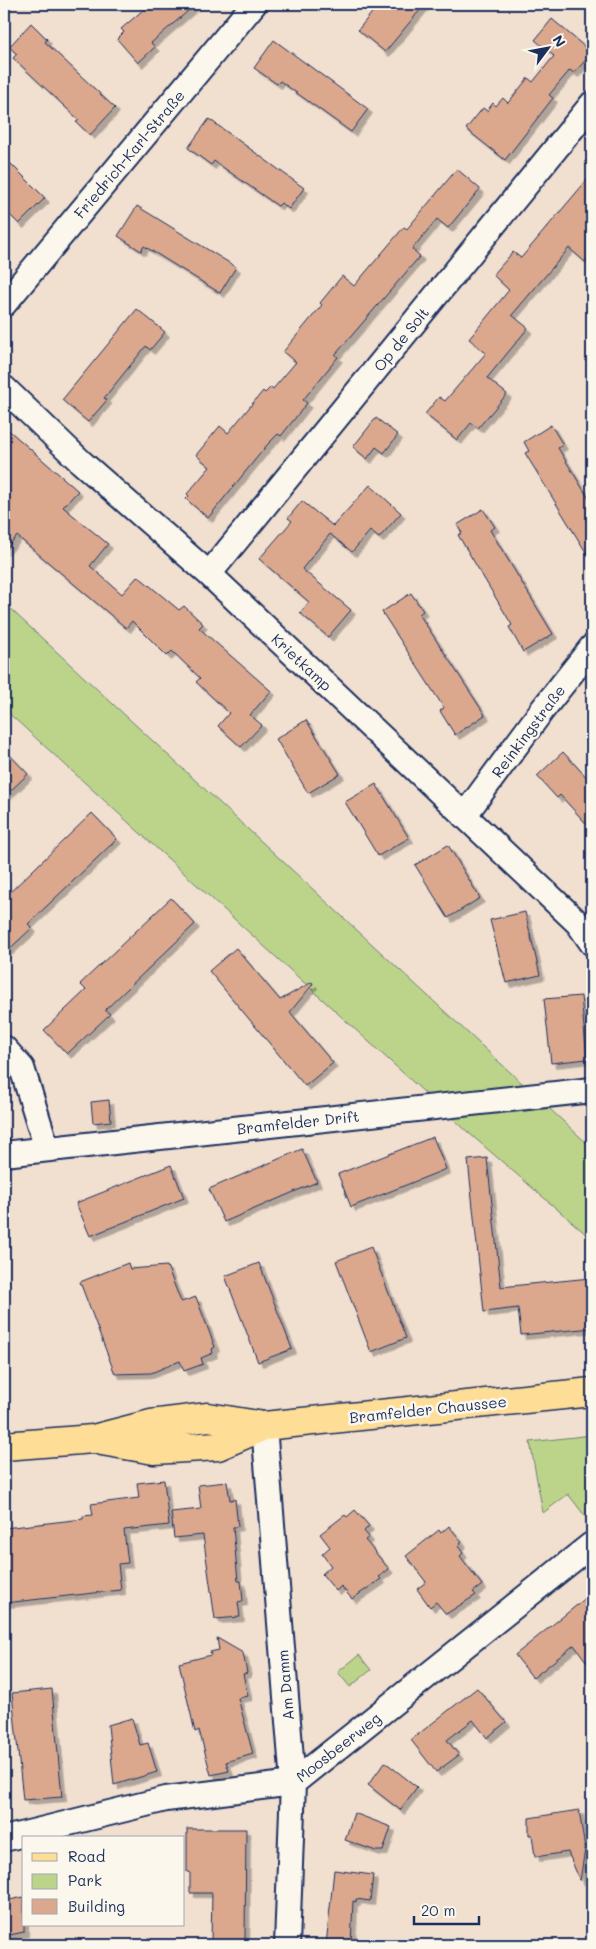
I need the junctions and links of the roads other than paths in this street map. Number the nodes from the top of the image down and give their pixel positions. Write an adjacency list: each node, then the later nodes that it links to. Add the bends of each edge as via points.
1 (254, 4): 3 (street, Friedrich-Karl-Straße)
2 (592, 104): 5 (street, Op de Solt)
3 (4, 304)
4 (4, 388): 5 (street, Krietkamp, via 81,462)
5 (209, 574): 7 (street, Krietkamp)
6 (592, 647): 7 (street, Reinkingstraße)
7 (464, 816): 8 (street, Krietkamp, via 578,923)
8 (592, 943)
9 (4, 1048): 11 (street, via 22,1068)
10 (592, 1090): 11 (street, Bramfelder Drift)
11 (47, 1149): 12 (street, Bramfelder Drift)
12 (4, 1154)
13 (592, 1392): 14 (main road, Bramfelder Chaussee)
14 (264, 1426): 15 (main road, Bramfelder Chaussee, via 208,1417 151,1424 93,1439); 17 (street, Am Damm)
15 (4, 1446)
16 (591, 1545): 17 (street, Moosbeerweg)
17 (293, 1783): 18 (street, Moosbeerweg, via 166,1799); 19 (street, Am Damm)
18 (4, 1838)
19 (287, 1945)

